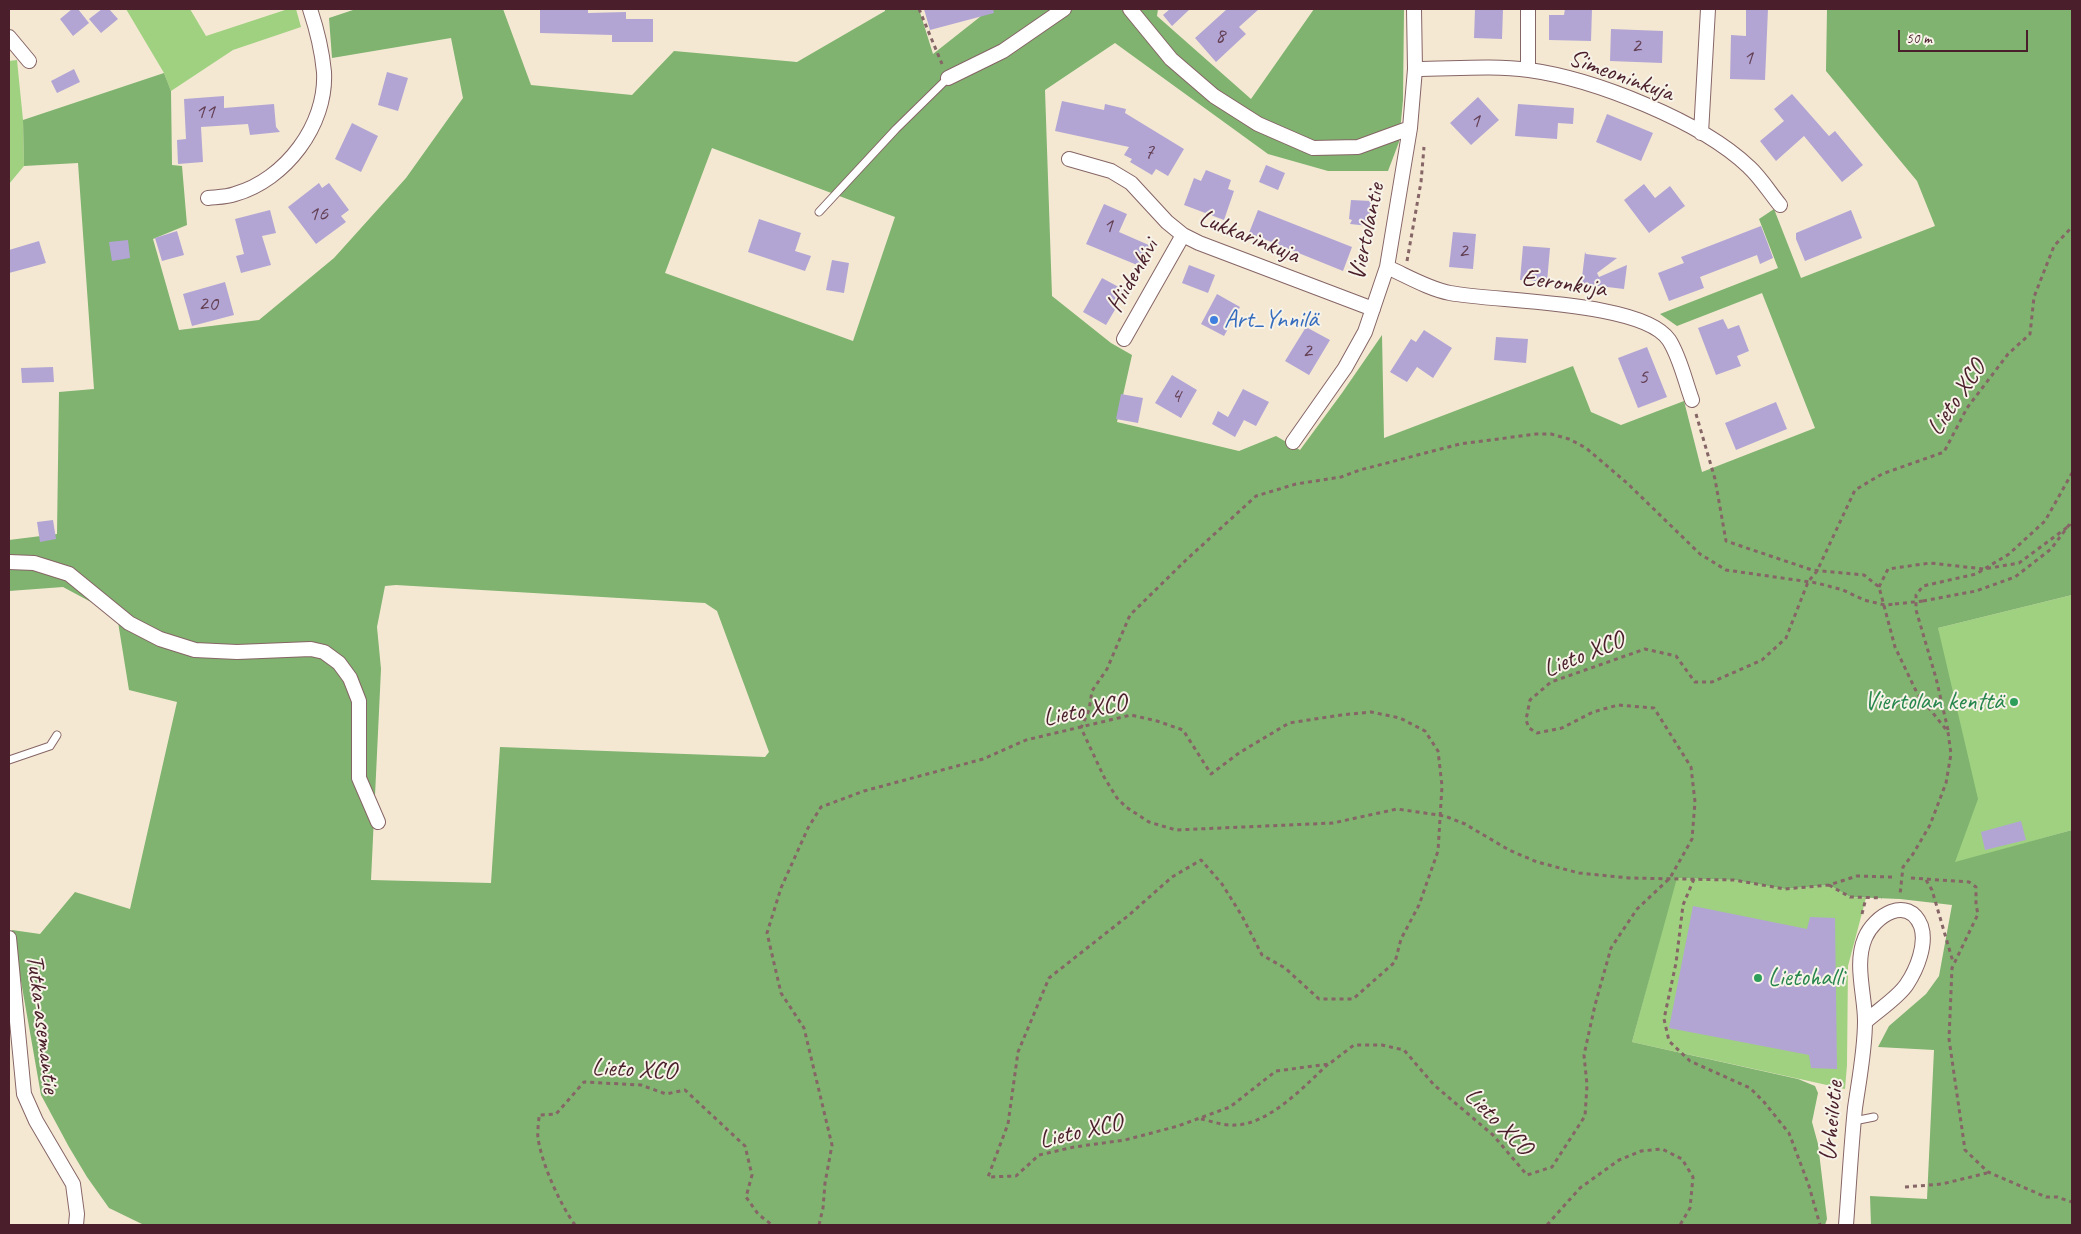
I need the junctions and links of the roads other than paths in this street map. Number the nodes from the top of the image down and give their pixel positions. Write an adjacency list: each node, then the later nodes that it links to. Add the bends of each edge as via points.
1 (310, 9): 15 (street, via 324,74 322,101 308,135 282,168 260,183 235,194)
2 (1064, 9): 11 (street, via 1003,51)
3 (1130, 9): 12 (street, via 1171,59 1214,96 1258,124 1313,148 1358,147)
4 (1414, 9): 9 (street, Viertolantie)
5 (1528, 9): 10 (street)
6 (1708, 9): 13 (street)
7 (9, 37): 8 (street)
8 (29, 61)
9 (1415, 69): 10 (street, Simeoninkuja); 12 (street, Viertolantie)
10 (1528, 70): 13 (street, Simeoninkuja, via 1570,78 1633,100)
11 (948, 78): 17 (lane)
12 (1410, 128): 19 (street, Viertolantie)
13 (1701, 133): 16 (street, Simeoninkuja, via 1750,167)
14 (1069, 159): 18 (street, Lukkarinkuja, via 1111,171 1132,183)
15 (208, 198)
16 (1780, 205)
17 (819, 212)
18 (1183, 235): 20 (street, Lukkarinkuja); 21 (street, Hiidenkivi)
19 (1387, 267): 20 (street, Viertolantie); 22 (street, Eeronkuja, via 1447,292 1588,307 1656,328 1669,340)
20 (1373, 309): 23 (street, Viertolantie, via 1365,332 1345,368)
21 (1124, 339)
22 (1692, 400)
23 (1294, 442)
24 (9, 562): 27 (street, via 34,563 69,574 129,623 160,639 195,650 311,649 324,652 339,663 350,678 358,701 359,778)
25 (57, 735): 26 (lane, via 50,746)
26 (9, 760)
27 (378, 822)
28 (9, 938): 32 (street, Tutka-asemantie, via 24,1094 73,1184)
29 (1865, 1022): 29 (street, Urheilutie, via 1906,985 1915,969 1921,951 1921,926 1906,911 1890,911 1879,918 1864,940 1861,957); 31 (street, Urheilutie)
30 (1874, 1117): 31 (lane)
31 (1854, 1122): 33 (street, Urheilutie)
32 (76, 1225)
33 (1846, 1225)

